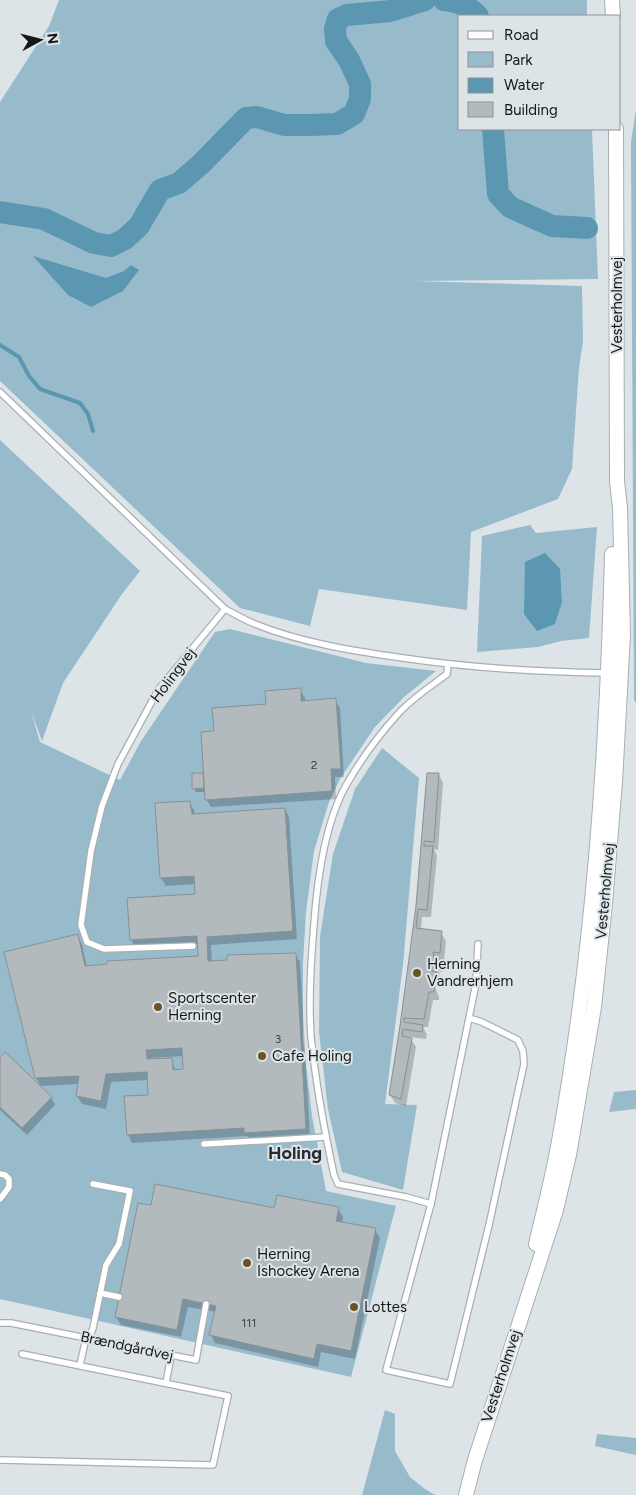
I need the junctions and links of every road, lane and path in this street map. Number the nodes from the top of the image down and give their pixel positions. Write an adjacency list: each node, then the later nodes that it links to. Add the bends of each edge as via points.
1 (612, 0): 2 (street)
2 (613, 15)
3 (616, 130): 7 (street, Vesterholmvej, via 617,481 623,597)
4 (0, 392): 5 (lane)
5 (225, 609): 6 (lane, via 256,624 303,639 359,652); 9 (lane, Holingvej, via 158,690 118,764 102,806 91,851 81,925 87,942 104,949)
6 (448, 664): 7 (lane); 11 (lane, via 447,674 397,714 371,747 347,783 329,828 319,874 311,980 311,1036)
7 (615, 673): 27 (street, Vesterholmvej, via 613,801 594,1007 569,1155 556,1210)
8 (478, 944): 10 (lane, via 476,982)
9 (193, 946)
10 (469, 1018): 16 (lane); 16 (lane, via 518,1040 524,1064 450,1384 386,1370)
11 (326, 1137): 12 (lane); 16 (lane, via 338,1184)
12 (204, 1144)
13 (0, 1174): 15 (lane, via 9,1179 9,1187)
14 (93, 1184): 17 (lane, via 130,1191 119,1244 106,1265)
15 (0, 1199)
16 (431, 1204)
17 (100, 1293): 18 (lane); 21 (lane)
18 (119, 1297)
19 (206, 1304): 23 (lane, Brændgårdvej, via 196,1360)
20 (0, 1323): 21 (lane, Brændgårdvej)
21 (88, 1338): 23 (lane, Brændgårdvej); 24 (lane)
22 (22, 1354): 24 (lane)
23 (171, 1356): 25 (lane)
24 (80, 1366): 25 (lane)
25 (166, 1383): 26 (lane, via 228,1396 213,1465)
26 (1, 1460)
27 (475, 1460): 28 (street, Vesterholmvej); 29 (street, Vesterholmvej)
28 (459, 1495)
29 (466, 1495)

